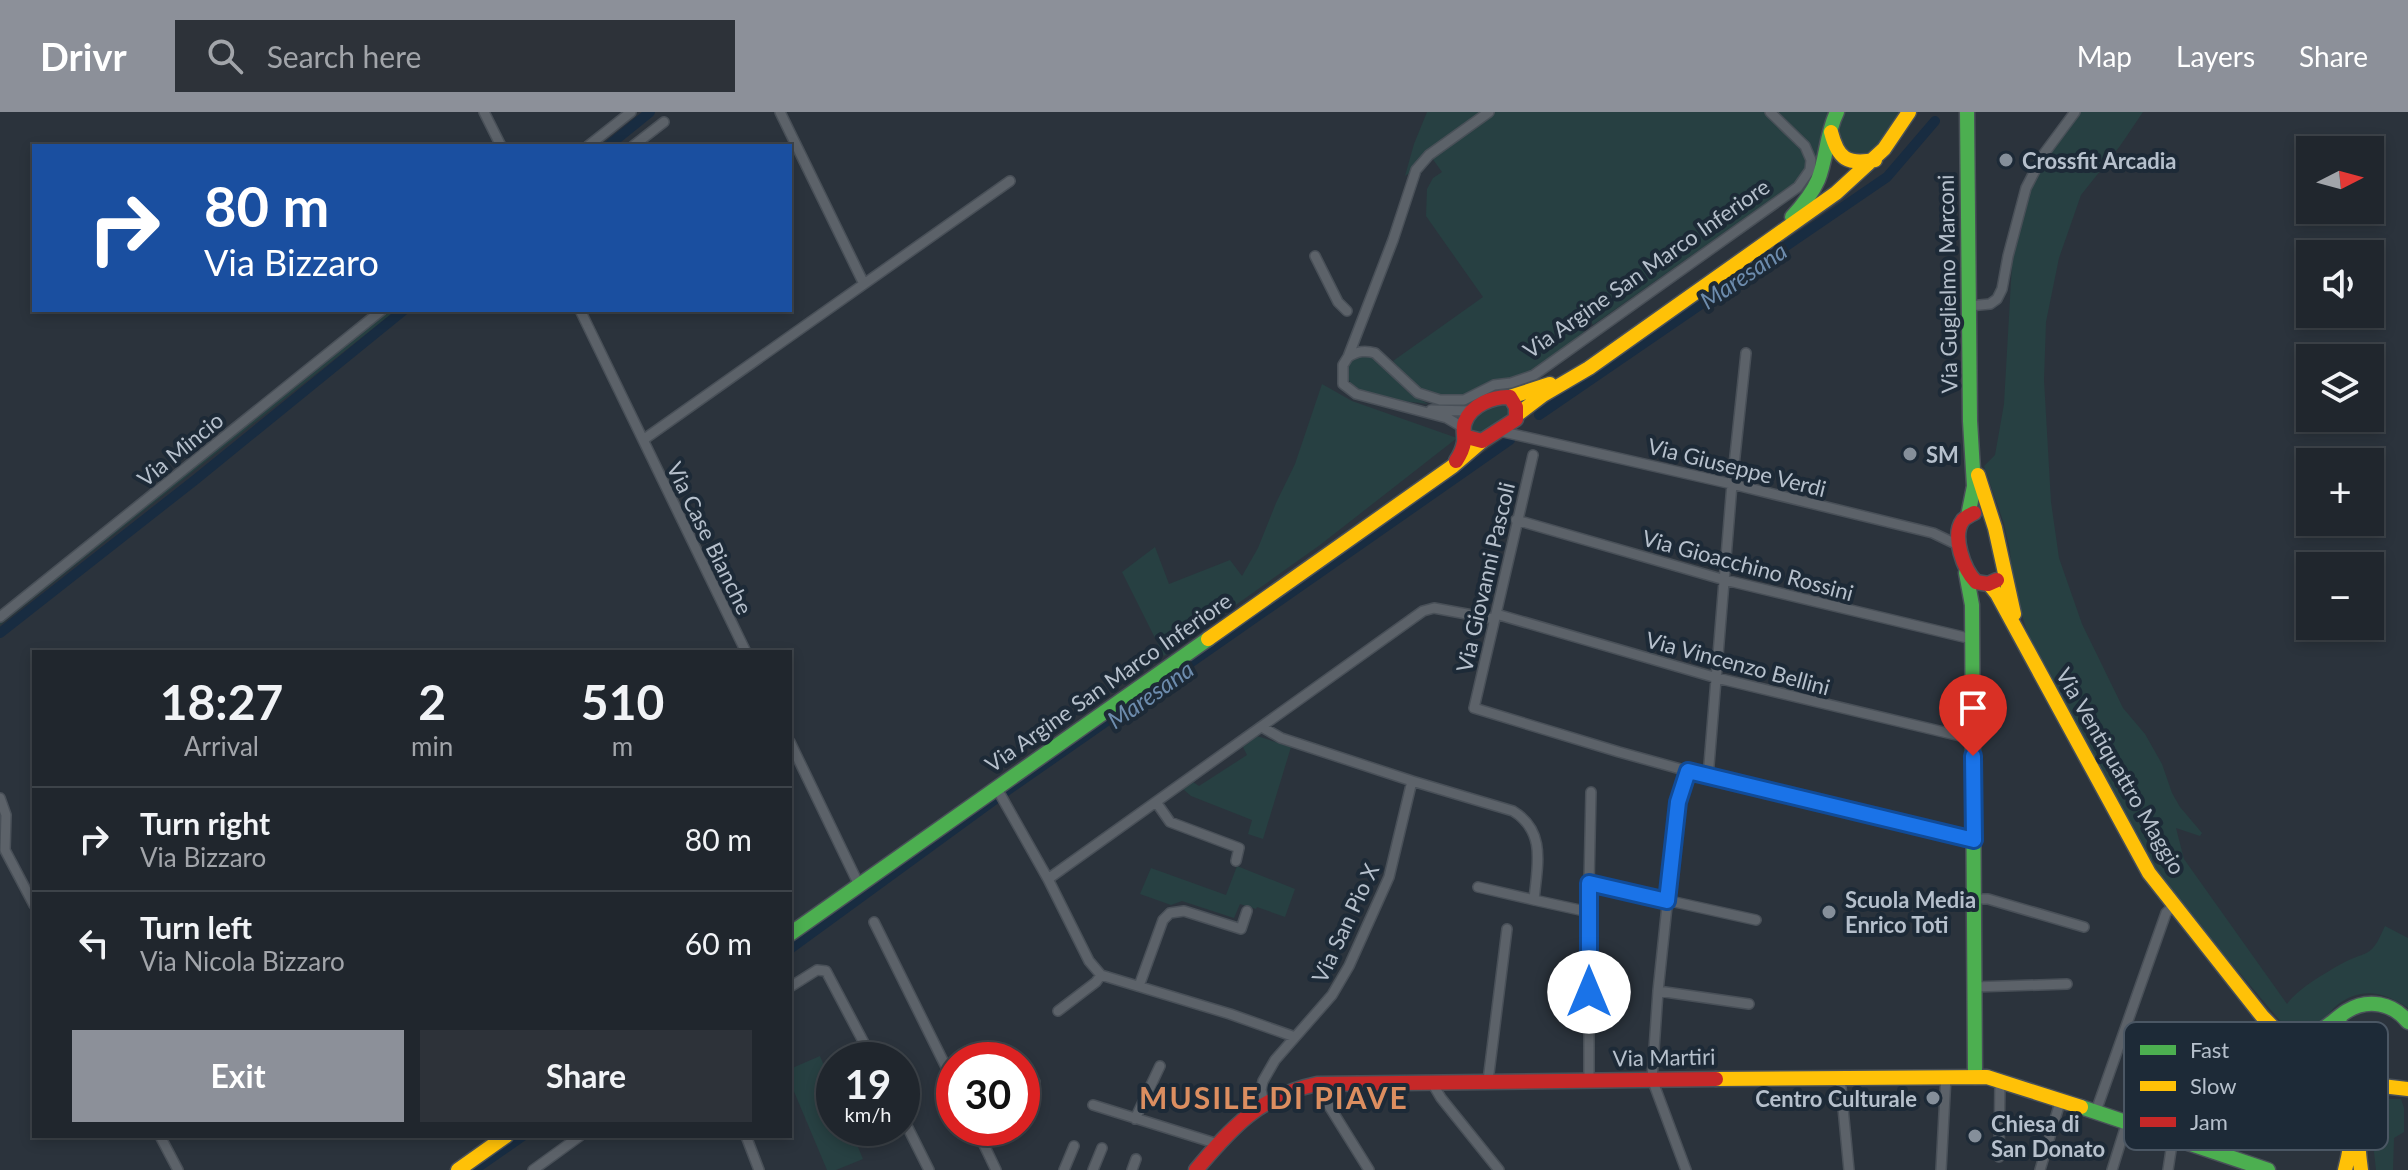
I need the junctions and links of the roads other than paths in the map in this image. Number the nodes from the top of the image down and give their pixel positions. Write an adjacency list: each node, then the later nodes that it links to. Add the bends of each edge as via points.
1 (484, 112): 15 (street)
2 (631, 112): 16 (street)
3 (780, 112): 23 (street)
4 (1489, 112): 29 (street, Via Argine San Marco Inferiore, via 1419,164)
5 (1770, 112): 29 (street, Via Argine San Marco Inferiore, via 1808,151 1806,179 1534,375 1494,385 1464,400 1440,400 1418,393 1384,359 1367,351)
6 (1837, 112): 13 (street)
7 (1909, 112): 14 (street)
8 (1920, 112): 14 (street)
9 (1955, 112): 19 (street)
10 (1967, 112): 19 (street, Via Guglielmo Marconi)
11 (2075, 112): 24 (street, via 2026,188 1997,299)
12 (664, 122): 17 (street)
13 (1830, 128): 18 (street, via 1835,149 1845,160); 21 (street, via 1819,178)
14 (1899, 132): 18 (street, Via Argine San Marco Inferiore)
15 (500, 144)
16 (591, 144)
17 (636, 144)
18 (1875, 160): 21 (street, Via Argine San Marco Inferiore)
19 (1967, 165): 24 (street, Via Guglielmo Marconi)
20 (1010, 181): 23 (street)
21 (1779, 232): 30 (street, Via Argine San Marco Inferiore)
22 (1315, 256): 25 (street)
23 (864, 284): 38 (street)
24 (1969, 306): 41 (street, Via Guglielmo Marconi)
25 (1347, 311)
26 (380, 312): 55 (street, Via Mincio)
27 (581, 312): 38 (street, Via Case Bianche)
28 (1746, 353): 43 (street)
29 (1348, 357): 32 (street, Via Argine San Marco Inferiore, via 1342,379 1350,391)
30 (1577, 375): 31 (street, Via Argine San Marco Inferiore); 34 (street, Via Argine San Marco Inferiore, via 1530,403)
31 (1510, 397): 33 (street, Via Argine San Marco Inferiore, via 1497,397); 34 (street)
32 (1417, 409): 33 (street, Via Argine San Marco Inferiore); 36 (street, Via Argine San Marco Inferiore, via 1447,418)
33 (1471, 411): 36 (street, Via Argine San Marco Inferiore)
34 (1517, 417): 35 (street, Via Argine San Marco Inferiore); 37 (street, via 1523,432)
35 (1499, 431): 37 (street, Via Giuseppe Verdi); 39 (street, Via Argine San Marco Inferiore)
36 (1465, 432): 39 (street, Via Argine San Marco Inferiore); 42 (street, Via Argine San Marco Inferiore, via 1463,450)
37 (1534, 437): 43 (street, Via Giuseppe Verdi)
38 (643, 440): 58 (street, Via Case Bianche)
39 (1482, 441): 42 (street, Via Argine San Marco Inferiore)
40 (1533, 455): 44 (street, Via Giovanni Pascoli)
41 (1972, 456): 45 (street, Via Guglielmo Marconi, via 1974,491); 46 (street, Via Guglielmo Marconi)
42 (1453, 466): 66 (street, Via Argine San Marco Inferiore)
43 (1732, 484): 47 (street, Via Giuseppe Verdi); 51 (street)
44 (1516, 520): 51 (street, Via Gioacchino Rossini); 54 (street, Via Giovanni Pascoli)
45 (1964, 521): 46 (street, via 1981,513); 47 (street); 48 (street, Via Guglielmo Marconi)
46 (1993, 521): 49 (street, Via Guglielmo Marconi)
47 (1933, 533): 48 (street, Via Giuseppe Verdi)
48 (1960, 546): 50 (street, Via Guglielmo Marconi)
49 (2004, 570): 52 (street); 56 (street, Via Ventiquattro Maggio)
50 (1966, 573): 52 (street); 53 (street)
51 (1725, 580): 57 (street, Via Gioacchino Rossini); 59 (street)
52 (1987, 584): 53 (street, via 1976,592); 56 (street, Via Ventiquattro Maggio)
53 (1972, 605): 57 (street)
54 (1495, 616): 59 (street, Via Vincenzo Bellini); 60 (street, Via Vincenzo Bellini, via 1430,608); 63 (street, Via Giovanni Pascoli, via 1474,708)
55 (0, 617)
56 (2020, 637): 80 (street, Via Ventiquattro Maggio, via 2149,873)
57 (1972, 639): 61 (street)
58 (745, 650)
59 (1717, 678): 61 (street, Via Vincenzo Bellini); 64 (street)
60 (1262, 727): 65 (street); 69 (street, Via Vincenzo Bellini)
61 (1973, 739): 70 (street)
62 (792, 746): 74 (street)
63 (1688, 771): 64 (street); 79 (street, via 1678,802)
64 (1708, 777): 70 (street)
65 (1412, 781): 77 (street, via 1526,819 1538,856); 103 (street, Via San Pio X, via 1389,877 1332,995)
66 (997, 789): 72 (street); 74 (street, Via Argine San Marco Inferiore)
67 (1591, 792): 73 (street)
68 (0, 798): 78 (street, via 6,815 5,850)
69 (1156, 802): 71 (street, via 1170,822 1239,848); 72 (street, Via Vincenzo Bellini)
70 (1974, 840): 76 (street)
71 (1236, 861)
72 (1048, 879): 88 (street)
73 (1589, 883): 79 (street); 82 (street)
74 (859, 885): 87 (street, Via Argine San Marco Inferiore)
75 (1478, 887): 77 (street)
76 (1974, 899): 85 (street); 92 (street)
77 (1534, 900): 82 (street)
78 (32, 901)
79 (1667, 901): 83 (street); 93 (street)
80 (2174, 905): 98 (street, via 2166,913); 99 (street, Via Ventiquattro Maggio)
81 (1247, 911): 91 (street, via 1241,929 1184,911 1170,913)
82 (1589, 912): 111 (street)
83 (1756, 920)
84 (874, 922): 105 (street)
85 (2084, 927)
86 (1507, 929): 114 (street)
87 (792, 933)
88 (1101, 975): 91 (street); 95 (street)
89 (2067, 984): 92 (street)
90 (792, 986): 104 (street, via 817,970 826,971)
91 (1139, 986): 103 (street)
92 (1974, 987): 109 (street)
93 (1658, 991): 94 (street); 110 (street)
94 (1749, 1004)
95 (1058, 1011)
96 (2342, 1016): 97 (street, via 2377,1004); 100 (street); 101 (street)
97 (2407, 1017)
98 (2127, 1022)
99 (2268, 1022)
100 (2333, 1022)
101 (2339, 1022)
102 (2124, 1032): 119 (street)
103 (1295, 1037): 116 (street, Via San Pio X, via 1263,1081 1261,1090)
104 (863, 1042)
105 (936, 1047)
106 (1160, 1066): 120 (street)
107 (1946, 1076): 108 (street, Via Martiri); 109 (street, Via Martiri); 152 (street)
108 (1840, 1077): 110 (street, Via Martiri); 151 (street)
109 (1975, 1077): 112 (street, Via Martiri)
110 (1652, 1079): 111 (street, Via Martiri); 150 (street)
111 (1589, 1080): 114 (street, Via Martiri)
112 (2000, 1080): 117 (street, Via Martiri); 136 (street)
113 (1438, 1081): 114 (street, Via Martiri); 115 (street, Via Martiri); 149 (street, via 1441,1098)
114 (1488, 1081)
115 (1325, 1084): 116 (street, Via Martiri, via 1299,1086); 148 (street, via 1321,1093)
116 (1270, 1099): 127 (street, Via Martiri)
117 (2061, 1099): 119 (street, Via Martiri); 153 (street)
118 (1093, 1105): 120 (street)
119 (2096, 1111): 121 (street, Via Martiri)
120 (1135, 1119): 127 (street)
121 (2124, 1121)
122 (2124, 1132): 154 (street)
123 (161, 1138): 138 (street)
124 (503, 1138): 139 (street)
125 (577, 1138): 140 (street)
126 (747, 1138): 141 (street)
127 (1218, 1144): 147 (street, Via Martiri)
128 (917, 1146): 142 (street)
129 (985, 1146): 143 (street)
130 (1074, 1146): 144 (street)
131 (1102, 1148): 145 (street)
132 (2171, 1150): 155 (street)
133 (2210, 1150): 156 (street, Via Martiri)
134 (2350, 1150): 157 (street)
135 (2360, 1150): 158 (street)
136 (1999, 1157)
137 (1136, 1159): 146 (street)
138 (178, 1170)
139 (458, 1170)
140 (533, 1170)
141 (759, 1170)
142 (929, 1170)
143 (996, 1170)
144 (1064, 1170)
145 (1093, 1170)
146 (1132, 1170)
147 (1196, 1170)
148 (1369, 1170)
149 (1499, 1170)
150 (1686, 1170)
151 (1849, 1170)
152 (1941, 1170)
153 (2040, 1170)
154 (2112, 1170)
155 (2168, 1170)
156 (2268, 1170)
157 (2345, 1170)
158 (2361, 1170)

